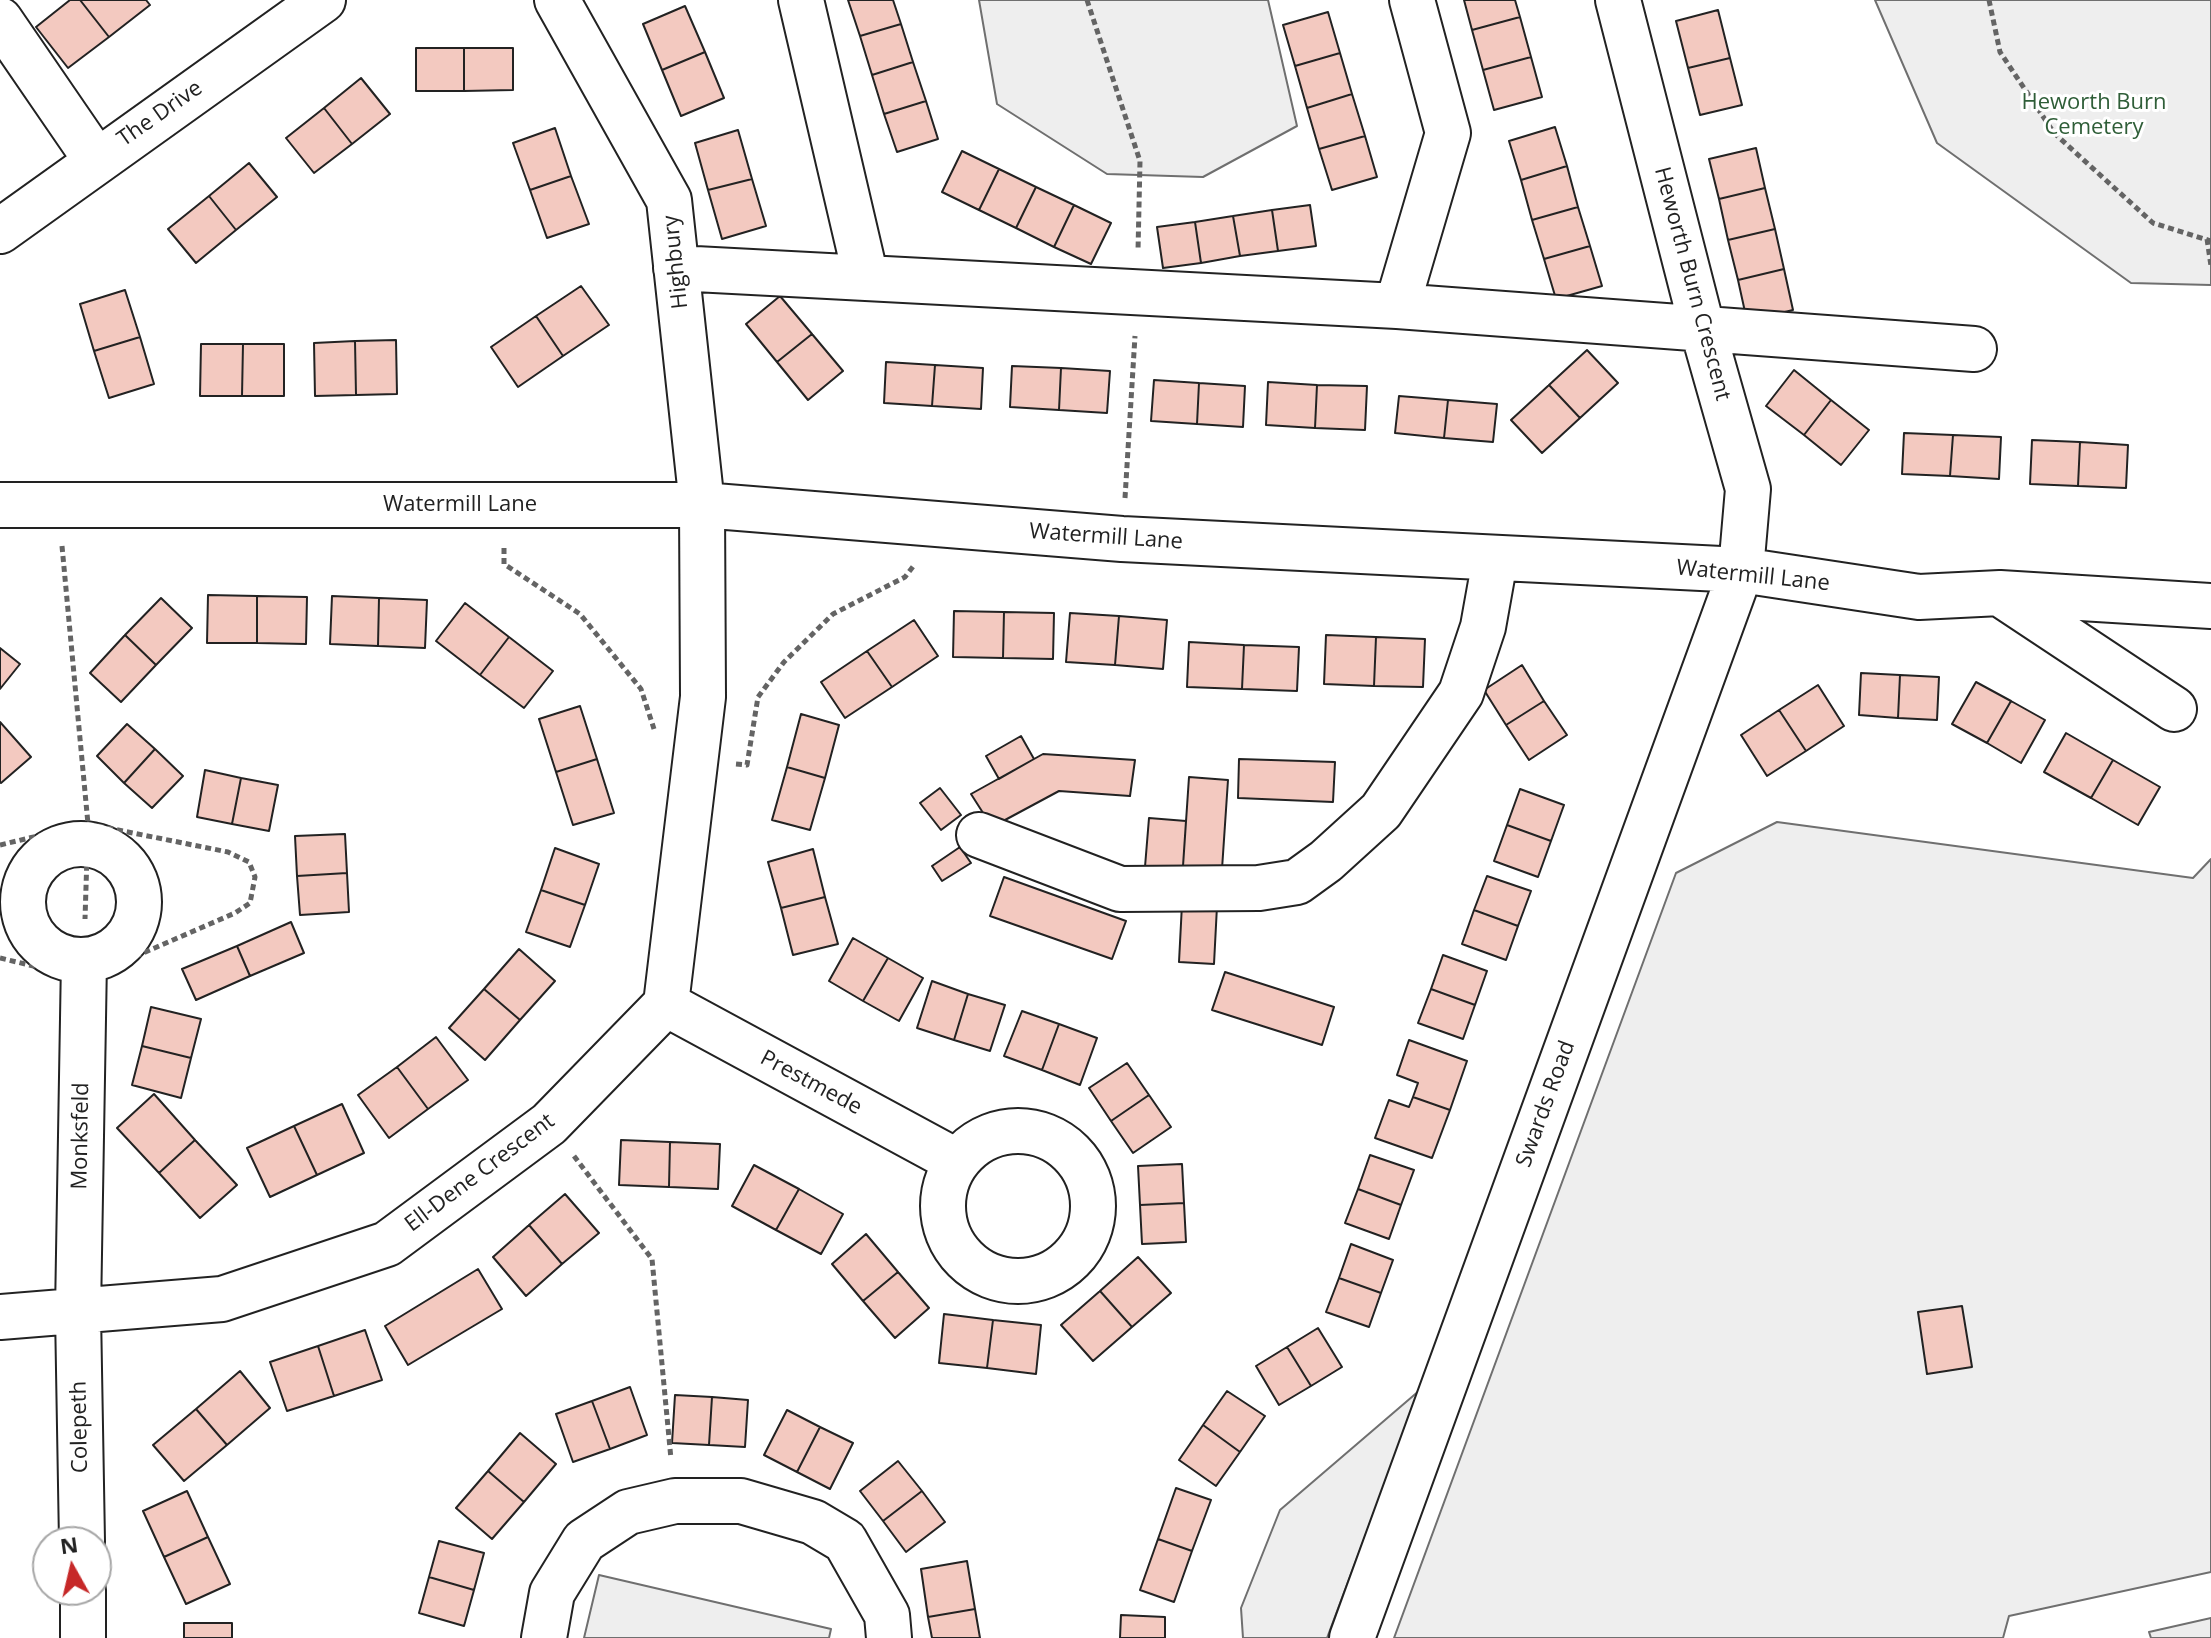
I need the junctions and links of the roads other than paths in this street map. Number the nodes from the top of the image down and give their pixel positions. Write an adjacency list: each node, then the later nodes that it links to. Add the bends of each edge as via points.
1 (323, 0): 7 (street, The Drive)
2 (557, 0): 9 (street, Highbury, via 669,200)
3 (801, 0): 10 (street)
4 (1412, 0): 11 (street, via 1448,133)
5 (1618, 0): 12 (street, Heworth Burn Crescent)
6 (0, 20): 7 (street)
7 (96, 160): 8 (street, The Drive)
8 (0, 231)
9 (676, 268): 10 (street); 15 (street, Highbury)
10 (866, 278): 11 (street)
11 (1397, 306): 12 (street)
12 (1702, 327): 13 (street); 17 (street, Heworth Burn Crescent, via 1748,489)
13 (1974, 349)
14 (0, 505): 15 (street, Watermill Lane)
15 (702, 505): 16 (street, Watermill Lane, via 1122,539); 23 (street, via 703,697)
16 (1495, 560): 17 (street, Watermill Lane); 21 (street, via 1483,627 1461,693 1381,811 1297,882 1259,888 1120,889)
17 (1741, 570): 18 (street, Watermill Lane, via 1919,597); 32 (street, Swards Road)
18 (2000, 593): 19 (street, Watermill Lane); 20 (street)
19 (2211, 606)
20 (2174, 709)
21 (979, 835)
22 (84, 969): 22 (street, via 46,948 23,910 25,884 34,867 87,834 131,870 139,903 125,940); 25 (street, Monksfeld)
23 (666, 1004): 24 (street, Prestmede); 25 (street, Ell-Dene Crescent, via 549,1124 387,1244 222,1299)
24 (956, 1161)
25 (78, 1312): 26 (street, Ell-Dene Crescent); 27 (street, Colepeth)
26 (0, 1317)
27 (82, 1526)
28 (83, 1606): 29 (street)
29 (83, 1638)
30 (544, 1638): 31 (street, via 552,1593 584,1541 628,1512 675,1501 741,1501 813,1522 845,1541 887,1615)
31 (889, 1638)
32 (1352, 1638)

